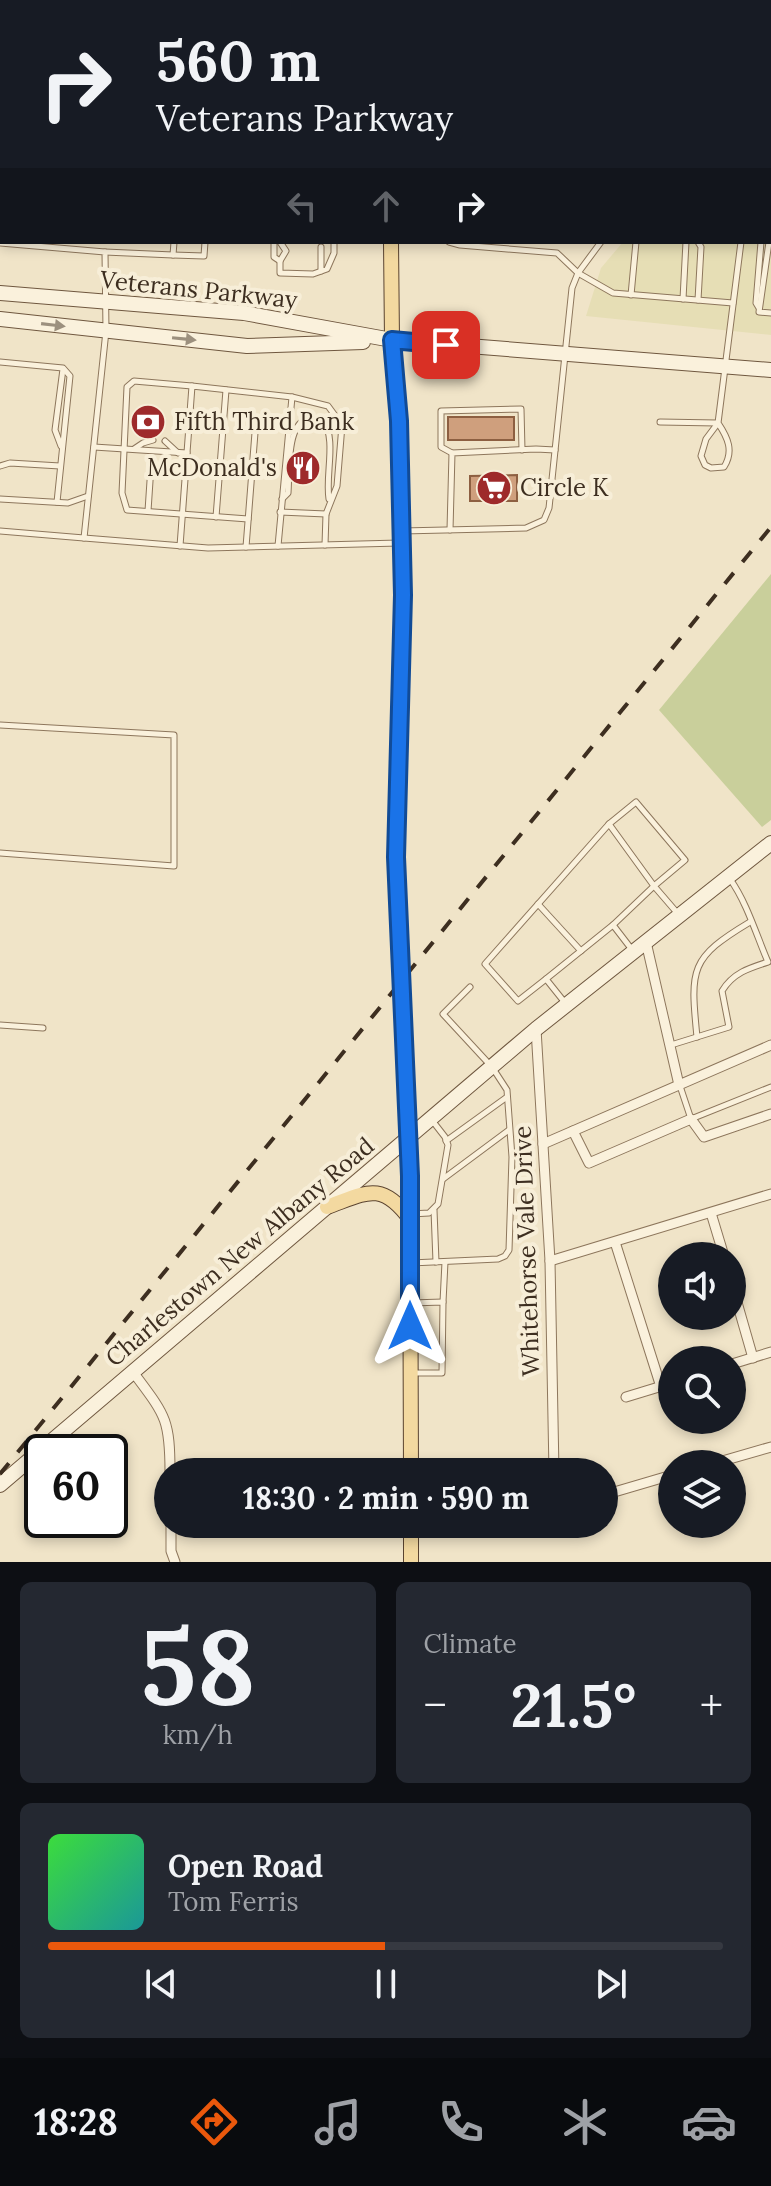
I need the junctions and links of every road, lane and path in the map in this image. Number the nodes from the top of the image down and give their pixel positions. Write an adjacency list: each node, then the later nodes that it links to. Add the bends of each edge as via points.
1 (40, 244): 23 (lane)
2 (100, 244): 28 (lane)
3 (132, 244): 30 (lane)
4 (174, 244): 32 (lane)
5 (205, 244): 32 (lane, via 204,256)
6 (282, 244): 33 (lane, via 274,257)
7 (284, 244): 33 (lane)
8 (334, 244): 34 (lane, via 327,269)
9 (391, 244): 46 (main road)
10 (460, 244): 11 (lane)
11 (474, 244): 12 (lane)
12 (486, 244): 24 (lane)
13 (524, 244): 27 (lane)
14 (539, 244): 29 (lane)
15 (559, 244): 31 (lane)
16 (600, 244): 35 (lane)
17 (636, 244): 37 (lane)
18 (686, 244): 38 (lane)
19 (699, 244): 39 (lane)
20 (741, 244): 41 (lane)
21 (761, 244): 42 (lane)
22 (770, 244): 42 (lane)
23 (64, 245): 28 (lane)
24 (499, 245): 25 (lane)
25 (512, 246): 27 (lane)
26 (321, 247): 34 (lane)
27 (523, 250): 29 (lane)
28 (102, 251): 30 (lane); 40 (lane)
29 (538, 251): 31 (lane)
30 (131, 253): 32 (lane)
31 (557, 253): 35 (lane)
32 (173, 255)
33 (280, 261): 34 (lane, via 280,273)
34 (321, 271)
35 (578, 273): 37 (lane, via 613,293); 47 (lane)
36 (0, 293): 40 (main road, Veterans Parkway)
37 (631, 295): 38 (lane)
38 (683, 299): 39 (lane)
39 (698, 300): 41 (lane)
40 (107, 301): 45 (lane); 46 (main road, Veterans Parkway, via 244,313)
41 (733, 303): 49 (lane)
42 (759, 310): 43 (lane)
43 (771, 313)
44 (0, 319): 45 (main road, Veterans Parkway, one-way to 45)
45 (106, 331): 46 (main road, Veterans Parkway, one-way to 46, via 247,346); 61 (lane)
46 (392, 340): 47 (main road, Veterans Parkway); 85 (main road)
47 (565, 353): 49 (main road, Veterans Parkway); 65 (lane)
48 (0, 362): 70 (lane, via 63,368 70,376)
49 (727, 367): 50 (main road, Veterans Parkway); 58 (lane)
50 (771, 370)
51 (192, 386): 52 (lane); 62 (lane, via 134,381 127,387); 67 (lane)
52 (226, 390): 53 (lane); 81 (lane)
53 (258, 394): 54 (lane); 55 (lane)
54 (292, 397): 74 (lane); 75 (lane, via 328,406 342,425 337,486)
55 (257, 404)
56 (256, 420): 82 (lane)
57 (660, 422): 58 (lane)
58 (718, 423): 58 (lane, via 701,456 711,468 724,467 730,458 729,439)
59 (153, 440): 63 (lane)
60 (165, 441): 66 (lane)
61 (94, 447): 62 (lane); 72 (lane)
62 (124, 449): 63 (lane); 77 (lane, via 122,493 127,510)
63 (133, 450): 66 (lane)
64 (522, 450): 65 (lane); 68 (lane); 68 (lane, via 521,409 441,411 441,447)
65 (555, 450): 83 (lane, via 549,508 539,524)
66 (178, 453): 67 (lane)
67 (187, 453): 79 (lane)
68 (452, 453): 83 (lane)
69 (0, 466): 70 (lane)
70 (60, 466): 76 (lane)
71 (151, 466): 77 (lane)
72 (88, 496): 76 (lane); 86 (lane)
73 (0, 499): 76 (lane)
74 (282, 499): 75 (lane, via 288,493 297,423 314,416 330,429); 78 (lane)
75 (329, 500): 80 (lane)
76 (57, 502)
77 (148, 511): 79 (lane)
78 (280, 512): 80 (lane); 89 (lane)
79 (183, 514): 81 (lane); 88 (lane)
80 (326, 514): 87 (lane)
81 (216, 517): 82 (lane)
82 (248, 519): 90 (lane)
83 (450, 530): 85 (lane)
84 (0, 531): 86 (lane)
85 (401, 537): 87 (lane); 122 (main road, via 396,857)
86 (84, 538): 88 (lane)
87 (325, 545): 89 (lane)
88 (180, 546): 90 (lane)
89 (278, 546): 90 (lane)
90 (246, 547)
91 (0, 725): 94 (lane, via 174,735 174,866)
92 (609, 824): 96 (lane); 96 (lane, via 636,802 685,860); 97 (lane)
93 (771, 843): 95 (main road, Charlestown New Albany Road)
94 (0, 853)
95 (729, 877): 98 (main road, Charlestown New Albany Road); 99 (lane)
96 (654, 886): 98 (lane); 100 (lane)
97 (538, 904): 102 (lane); 104 (lane, via 485,964 518,1001)
98 (680, 916): 101 (main road, Charlestown New Albany Road)
99 (750, 922): 110 (lane, via 703,955 694,983); 110 (lane, via 768,962 745,969 722,991 729,1027)
100 (613, 925): 102 (lane); 103 (lane)
101 (646, 942): 103 (main road, Charlestown New Albany Road); 111 (street)
102 (581, 951): 104 (lane)
103 (634, 951): 106 (main road, Charlestown New Albany Road)
104 (546, 979): 106 (lane)
105 (470, 987): 113 (lane, via 443,1014)
106 (566, 1005): 109 (main road, Charlestown New Albany Road)
107 (0, 1025): 108 (lane)
108 (43, 1028)
109 (536, 1029): 113 (main road, Charlestown New Albany Road); 124 (street, Whitehorse Vale Drive)
110 (697, 1037): 111 (lane)
111 (670, 1045): 114 (street)
112 (771, 1045): 114 (street)
113 (492, 1067): 116 (lane); 118 (main road, Charlestown New Albany Road)
114 (679, 1085): 119 (lane); 121 (street)
115 (771, 1087): 119 (lane)
116 (507, 1097): 120 (lane); 123 (lane)
117 (771, 1114): 119 (street, via 704,1137)
118 (431, 1119): 122 (main road, Charlestown New Albany Road); 123 (lane)
119 (691, 1119): 121 (street, via 589,1163)
120 (510, 1130): 125 (lane); 135 (lane, via 509,1250 498,1259)
121 (573, 1131): 124 (street)
122 (407, 1139): 127 (main road, Charlestown New Albany Road); 130 (main road)
123 (446, 1141): 125 (lane)
124 (543, 1144): 133 (street, Whitehorse Vale Drive)
125 (442, 1179): 128 (lane)
126 (771, 1194): 129 (street)
127 (327, 1207): 130 (main road, via 378,1192); 143 (main road, Charlestown New Albany Road)
128 (434, 1210): 130 (lane); 134 (lane)
129 (711, 1213): 131 (street); 132 (street)
130 (410, 1216): 136 (main road)
131 (615, 1242): 133 (street); 145 (street)
132 (720, 1242)
133 (550, 1261): 152 (street, Whitehorse Vale Drive)
134 (436, 1262): 135 (lane); 136 (lane)
135 (445, 1262): 137 (lane)
136 (410, 1263): 138 (main road)
137 (443, 1302): 138 (lane); 144 (lane, via 442,1373)
138 (410, 1303): 144 (main road)
139 (745, 1330): 141 (street)
140 (771, 1352): 141 (street)
141 (753, 1358): 142 (street)
142 (746, 1360)
143 (133, 1372): 150 (street, via 166,1418); 154 (main road, Charlestown New Albany Road)
144 (411, 1373): 151 (main road)
145 (658, 1378)
146 (658, 1388): 147 (street)
147 (626, 1397)
148 (771, 1447): 149 (street)
149 (746, 1454)
150 (170, 1458)
151 (411, 1458)
152 (554, 1458)
153 (658, 1479): 155 (street)
154 (0, 1485)
155 (618, 1491)
156 (171, 1538): 158 (street)
157 (411, 1538): 159 (main road)
158 (175, 1562)
159 (411, 1562)

